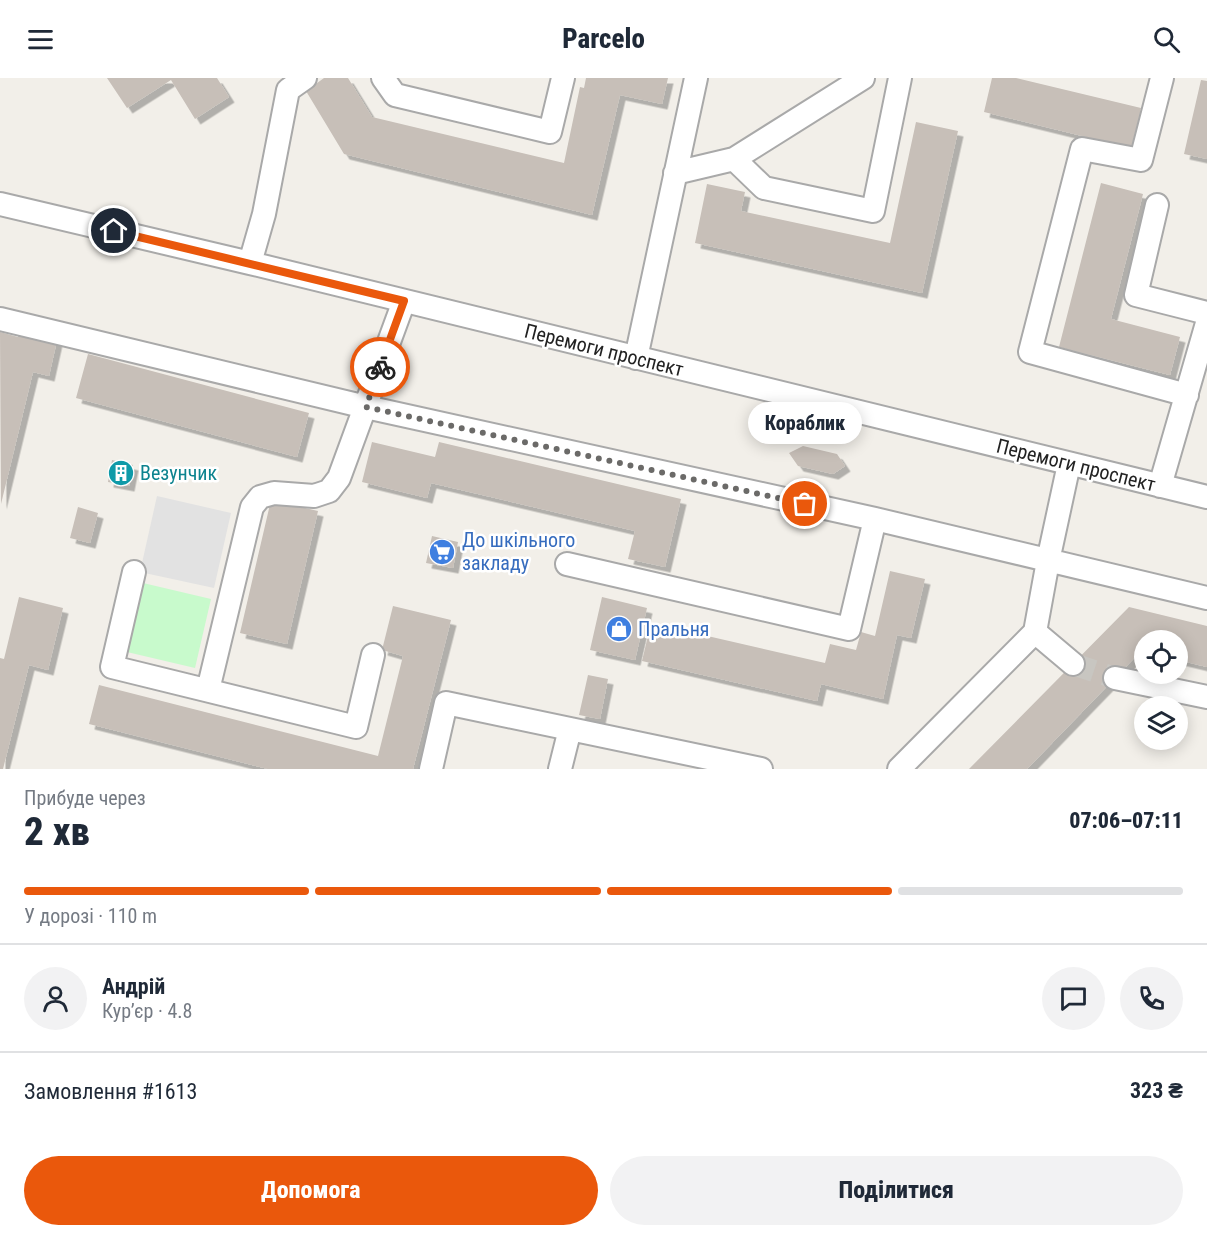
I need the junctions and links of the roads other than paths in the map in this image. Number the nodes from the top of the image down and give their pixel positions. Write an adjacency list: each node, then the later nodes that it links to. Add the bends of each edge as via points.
1 (305, 78): 12 (street, via 288,90 264,214)
2 (383, 78): 3 (street, via 395,95 550,132)
3 (563, 78)
4 (696, 78): 9 (street)
5 (863, 78): 8 (street)
6 (900, 78): 8 (street, via 873,211 764,188)
7 (1162, 78): 18 (street, via 1141,160 1082,149 1030,352)
8 (734, 159): 9 (street)
9 (675, 173): 17 (street)
10 (0, 204): 12 (street, Перемоги проспект)
11 (1157, 205): 14 (street, via 1136,295)
12 (250, 263): 13 (street, Перемоги проспект)
13 (404, 301): 17 (street, Перемоги проспект); 19 (street)
14 (1207, 313)
15 (0, 319): 19 (street)
16 (1207, 323): 18 (street)
17 (636, 358): 20 (street, Перемоги проспект)
18 (1187, 394): 21 (street)
19 (366, 407): 23 (street); 32 (street, via 339,477 329,491 314,496 274,493 260,496 252,507)
20 (1069, 464): 21 (street, Перемоги проспект); 24 (street)
21 (1160, 486): 22 (street, Перемоги проспект)
22 (1207, 497)
23 (875, 519): 24 (street); 25 (street, via 849,629)
24 (1048, 561): 27 (street); 28 (street)
25 (567, 564)
26 (134, 572): 32 (street, via 112,667)
27 (1207, 598)
28 (1035, 632): 30 (street); 38 (street)
29 (373, 655): 32 (street, via 356,727)
30 (1072, 664)
31 (1114, 678): 33 (street)
32 (208, 690)
33 (1207, 698)
34 (570, 729): 35 (street, via 446,703); 36 (street); 37 (street)
35 (430, 769)
36 (560, 769)
37 (761, 769)
38 (899, 769)

